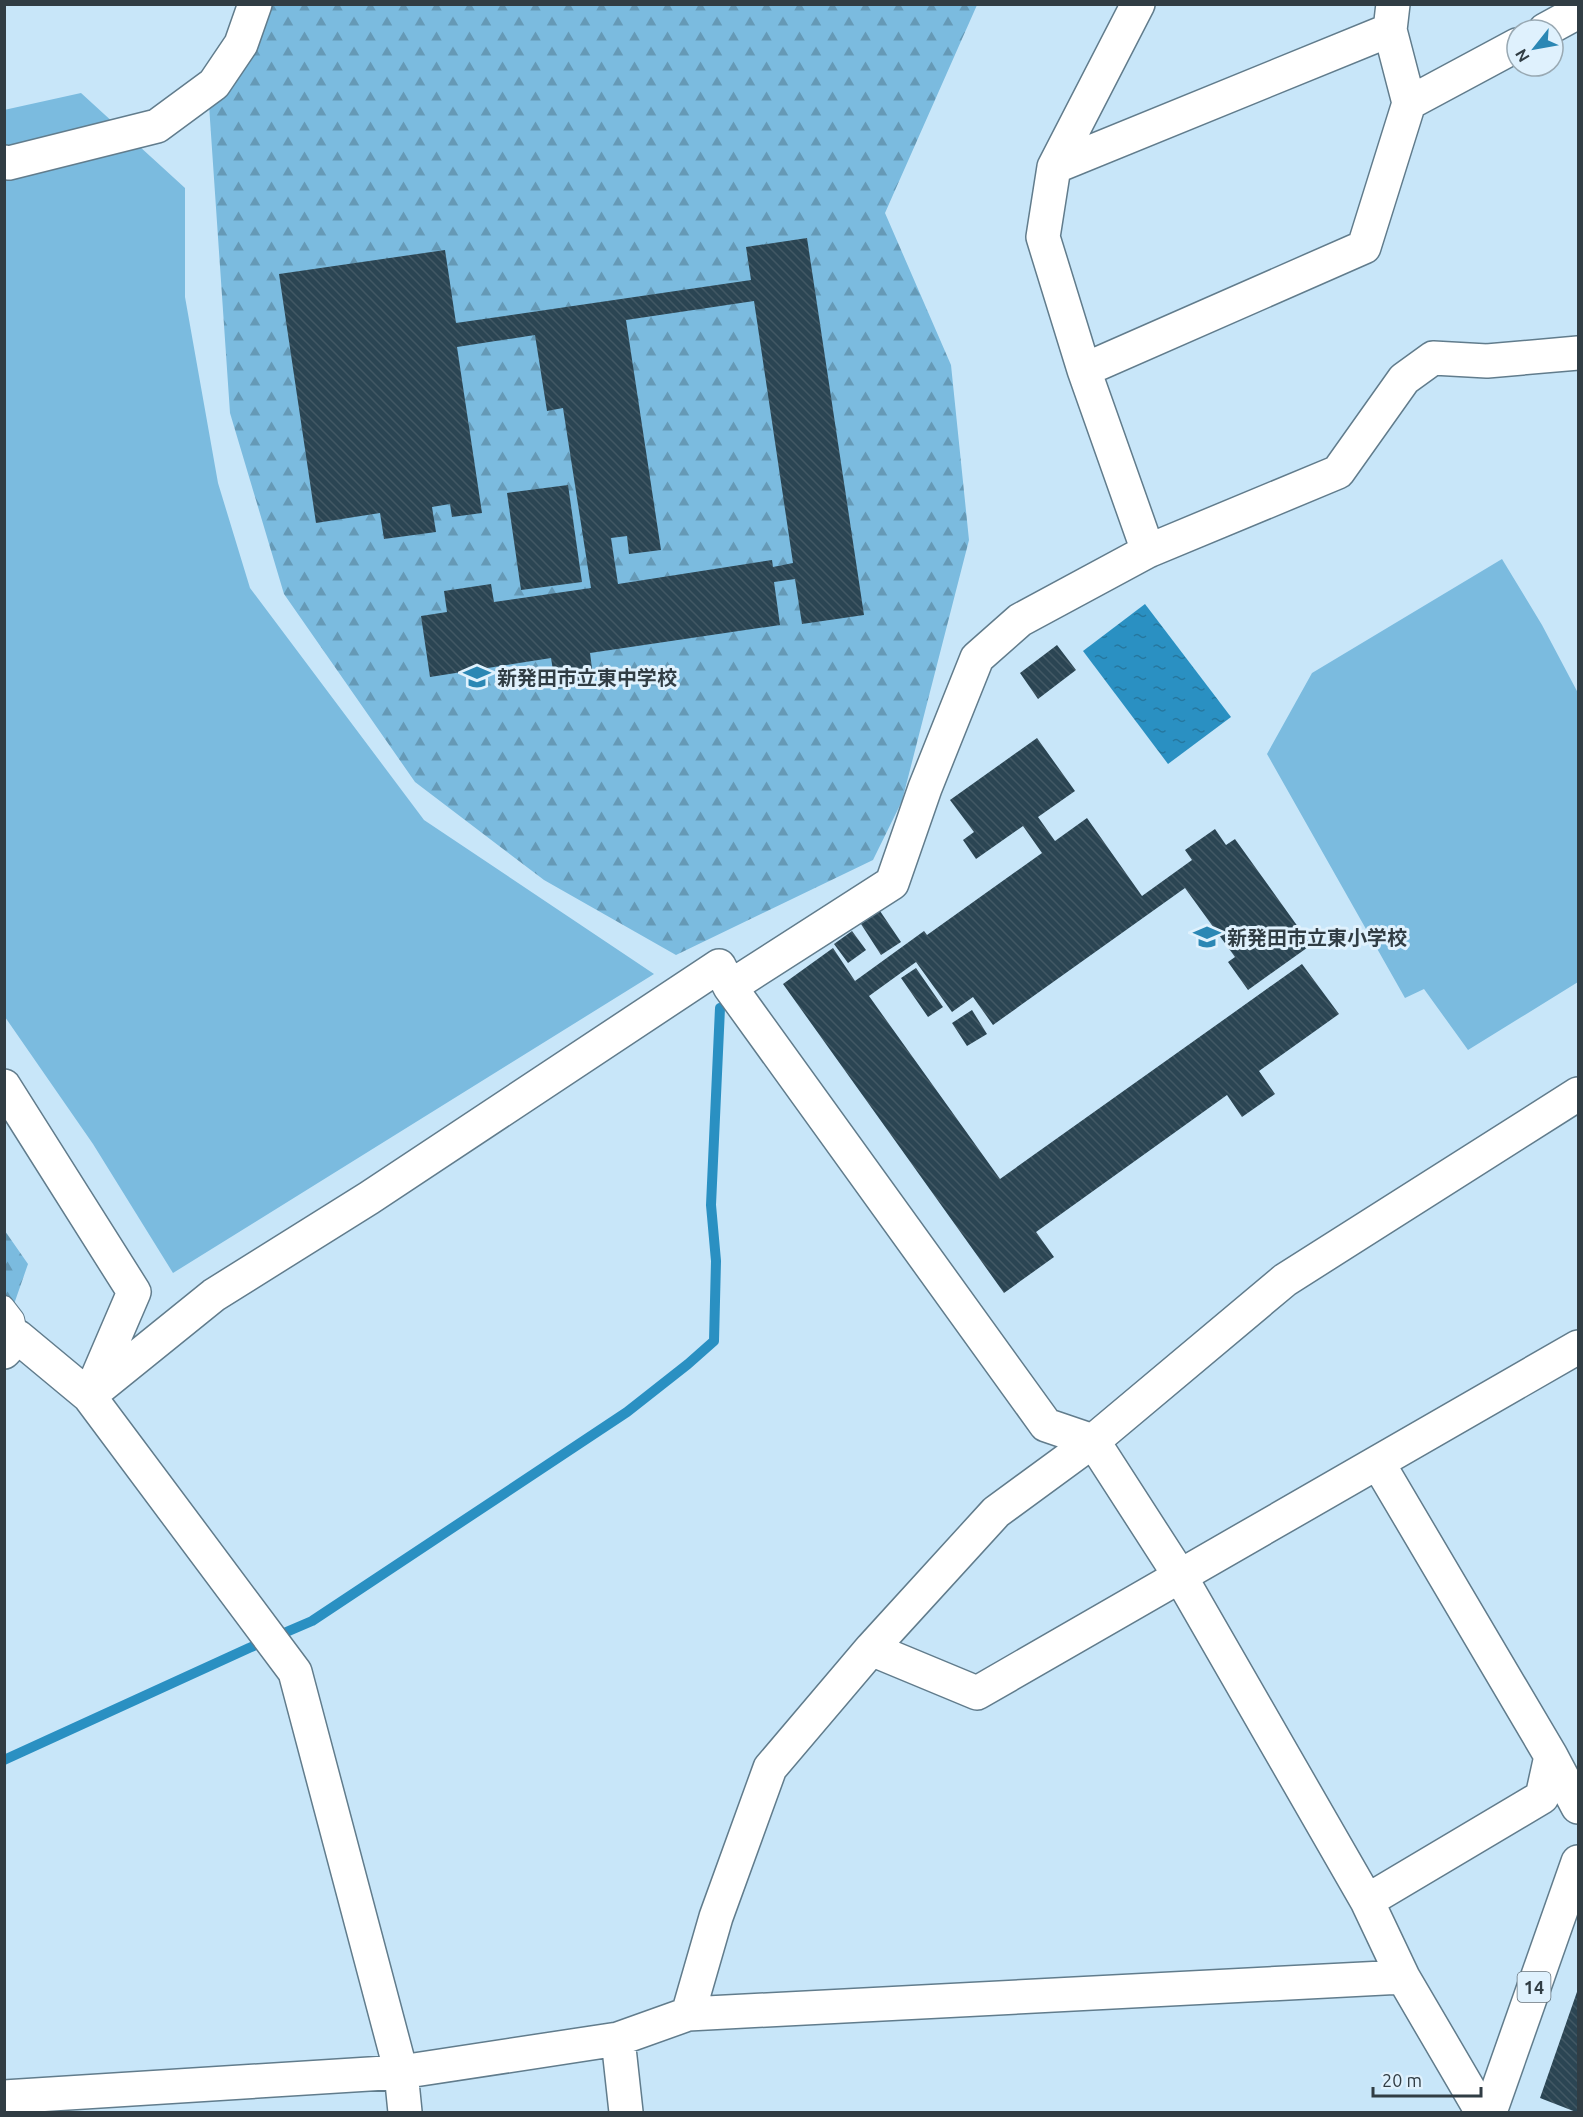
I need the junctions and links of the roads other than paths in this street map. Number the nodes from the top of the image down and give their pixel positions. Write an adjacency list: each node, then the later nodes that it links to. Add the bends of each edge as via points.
1 (255, 4): 6 (street, via 241,44 214,84 157,126)
2 (1138, 4): 7 (street)
3 (1391, 17): 5 (street); 7 (street)
4 (1505, 51): 5 (street)
5 (1409, 103): 9 (street, via 1364,247)
6 (4, 162)
7 (1054, 166): 9 (street, via 1043,237)
8 (1578, 353): 10 (street, via 1487,362 1433,358 1404,379 1338,472)
9 (1084, 370): 10 (street)
10 (1148, 551): 11 (street, via 1020,620 977,658 892,883)
11 (730, 987): 17 (street, via 719,966 369,1198 214,1295); 18 (street, via 1046,1425)
12 (4, 1086): 17 (street, via 134,1292)
13 (1578, 1095): 18 (street, via 1285,1280)
14 (4, 1306): 15 (lane, via 14,1318)
15 (11, 1344): 17 (street)
16 (1578, 1347): 19 (street)
17 (89, 1396): 29 (street, via 295,1672)
18 (1093, 1442): 20 (street); 21 (street, via 996,1512)
19 (1378, 1462): 20 (street); 22 (street)
20 (1180, 1576): 21 (street, via 977,1693); 25 (street)
21 (871, 1649): 27 (street, via 770,1768 716,1917)
22 (1551, 1756): 23 (street); 25 (street, via 1542,1797)
23 (1578, 1807)
24 (1578, 1862): 34 (street, 14)
25 (1367, 1900): 26 (street)
26 (1403, 1977): 27 (street); 33 (street)
27 (688, 2014): 28 (street)
28 (618, 2039): 29 (street); 32 (street)
29 (401, 2072): 30 (street); 31 (street)
30 (4, 2097)
31 (405, 2112)
32 (626, 2112)
33 (1482, 2112)
34 (1490, 2112)

